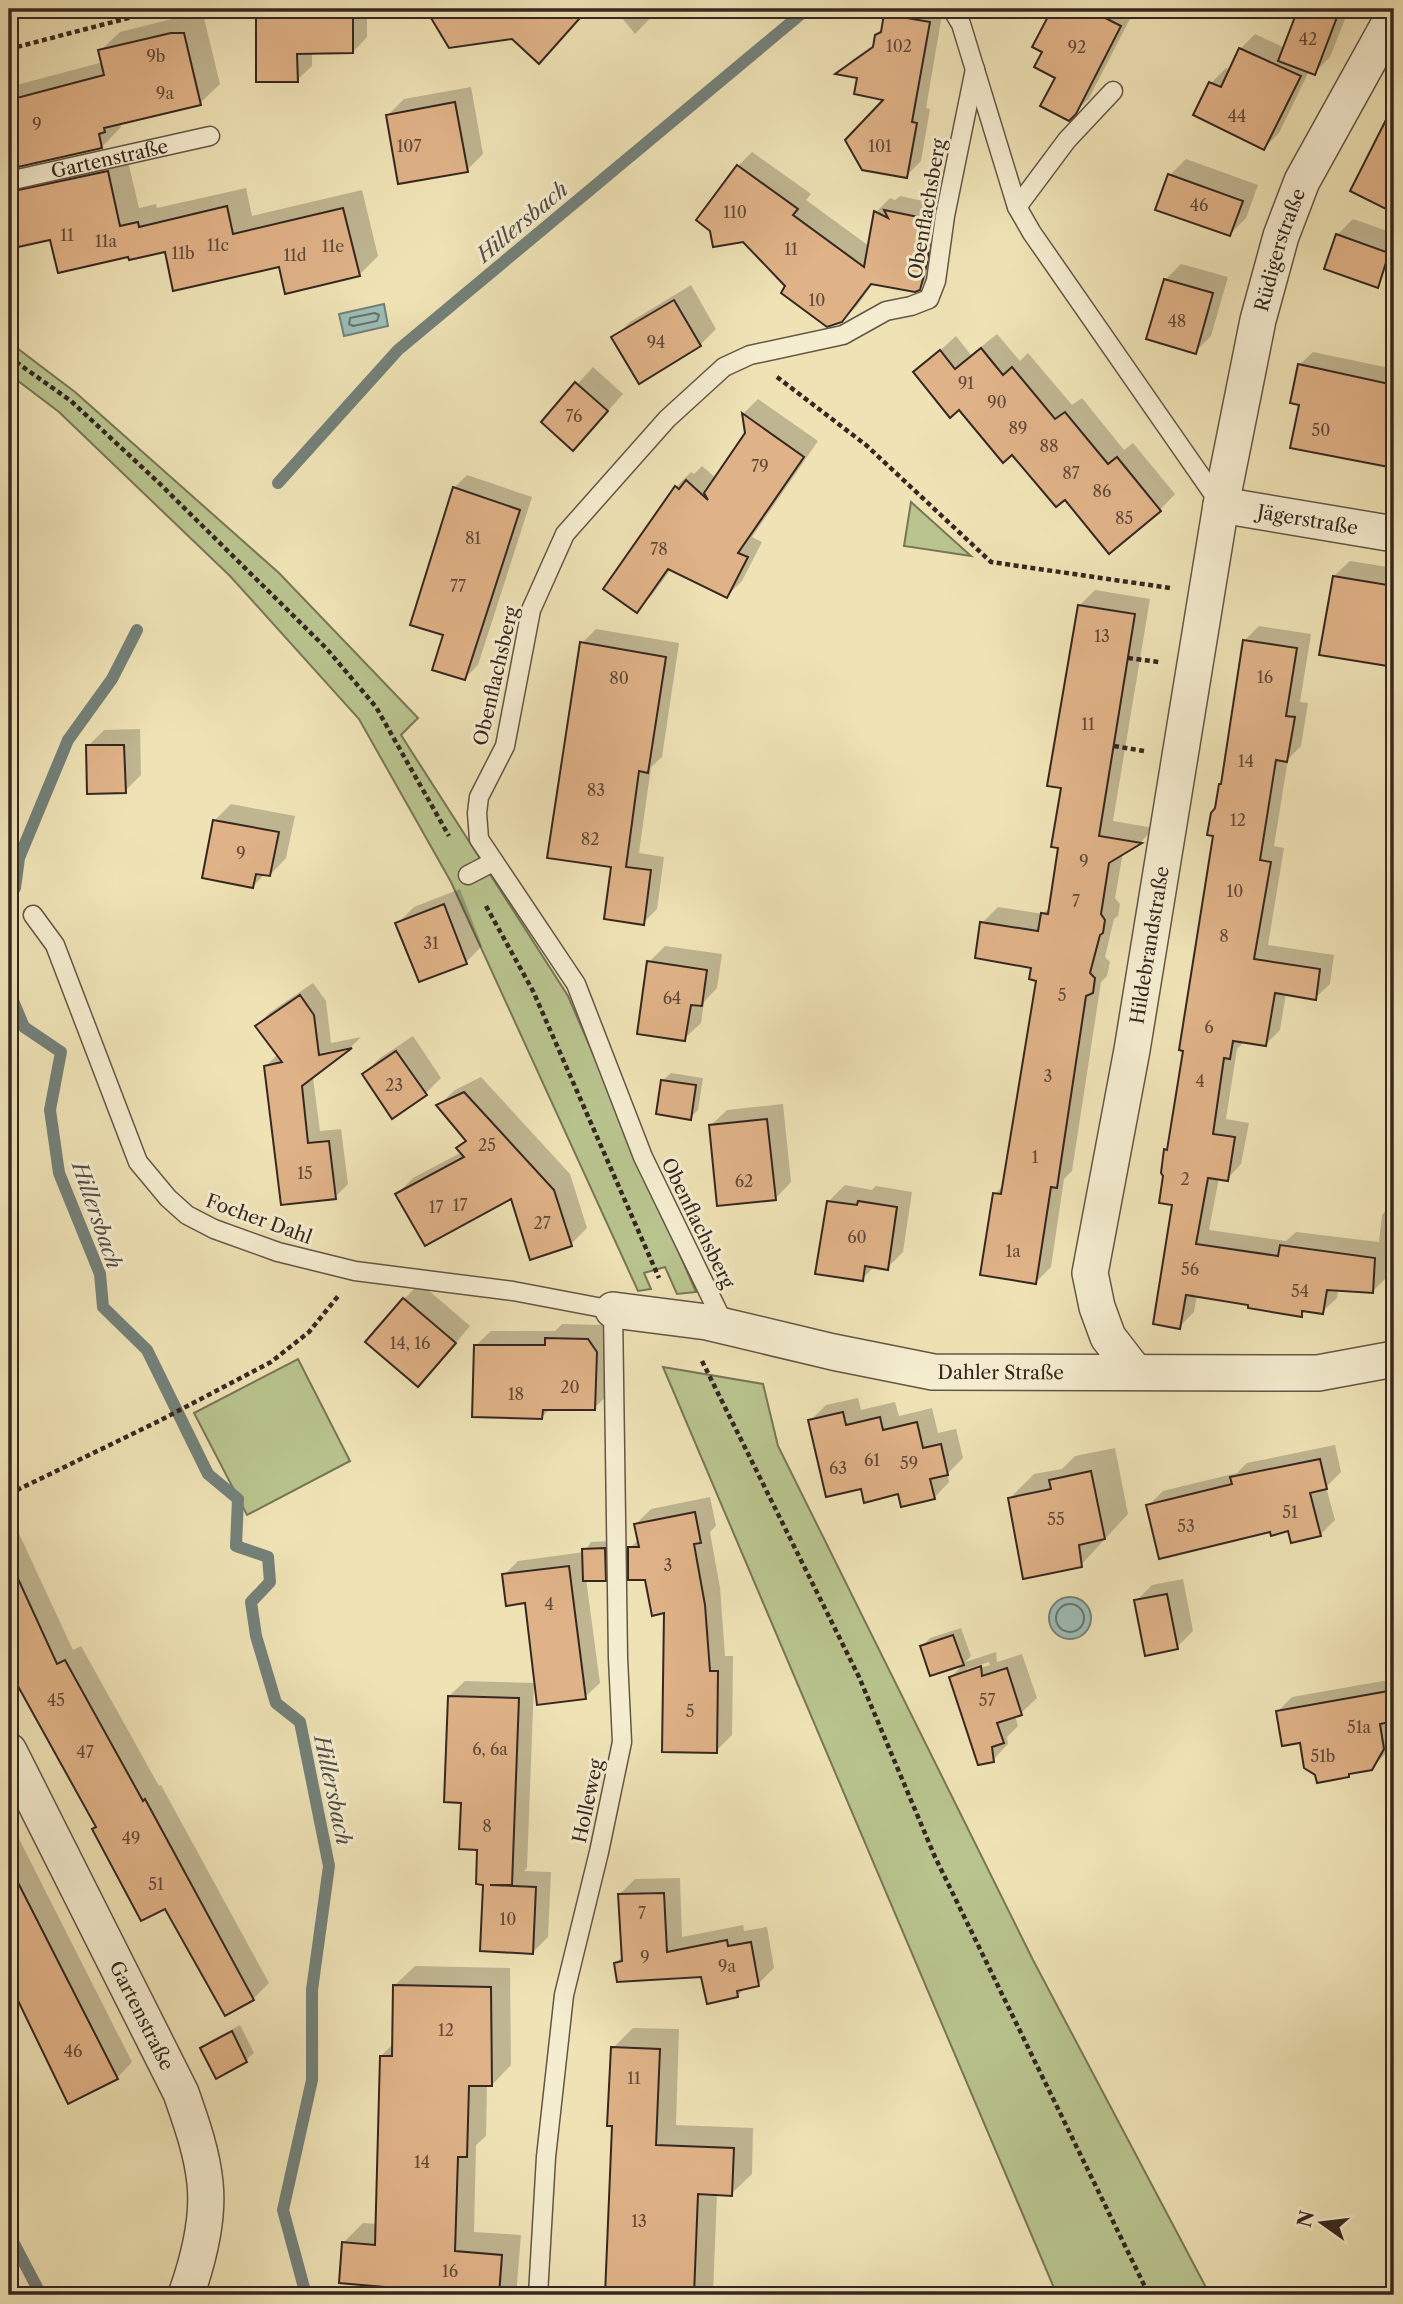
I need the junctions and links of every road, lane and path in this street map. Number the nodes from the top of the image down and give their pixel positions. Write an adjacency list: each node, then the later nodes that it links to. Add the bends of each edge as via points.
1 (163, 9): 4 (path)
2 (952, 9): 5 (lane, Obenflachsberg)
3 (1394, 15): 12 (street, Rüdigerstraße, via 1302,181 1281,236 1258,320)
4 (9, 49)
5 (975, 69): 9 (lane, Obenflachsberg); 10 (lane, Obenflachsberg, via 929,299 886,311 844,335)
6 (1113, 91): 9 (lane, via 1067,140)
7 (209, 136): 8 (lane, Gartenstraße)
8 (9, 181)
9 (1017, 207): 12 (lane, Obenflachsberg)
10 (749, 356): 14 (path, via 866,445 991,562); 15 (lane, Obenflachsberg, via 724,367 667,419 565,534 531,610 505,746 480,797 479,839)
11 (9, 357): 16 (path, via 71,401 326,648 376,708)
12 (1221, 505): 13 (street, Jägerstraße); 14 (street, Hildebrandstraße)
13 (1394, 534)
14 (1208, 594): 23 (street, Hildebrandstraße, via 1090,1273 1108,1337)
15 (493, 862): 16 (lane); 21 (lane, Obenflachsberg, via 576,984 643,1157)
16 (468, 875): 20 (path, via 533,991)
17 (33, 915): 19 (lane, Focher Dahl, via 55,945 138,1162 187,1214 278,1252 355,1271 513,1291)
18 (337, 1297): 24 (path, via 309,1332 271,1362)
19 (613, 1310): 20 (street, Dahler Straße); 27 (lane, Holleweg, via 622,1742 564,1995 546,2157)
20 (678, 1318): 21 (street, Dahler Straße); 28 (path, via 859,1677 935,1857)
21 (725, 1326): 23 (street, Dahler Straße, via 933,1372)
22 (1394, 1359): 23 (street, Dahler Straße, via 1318,1373)
23 (1135, 1372)
24 (9, 1494)
25 (9, 1751): 26 (street, Gartenstraße, via 181,2093 197,2140 205,2184 203,2228)
26 (186, 2295)
27 (538, 2295)
28 (1149, 2295)

